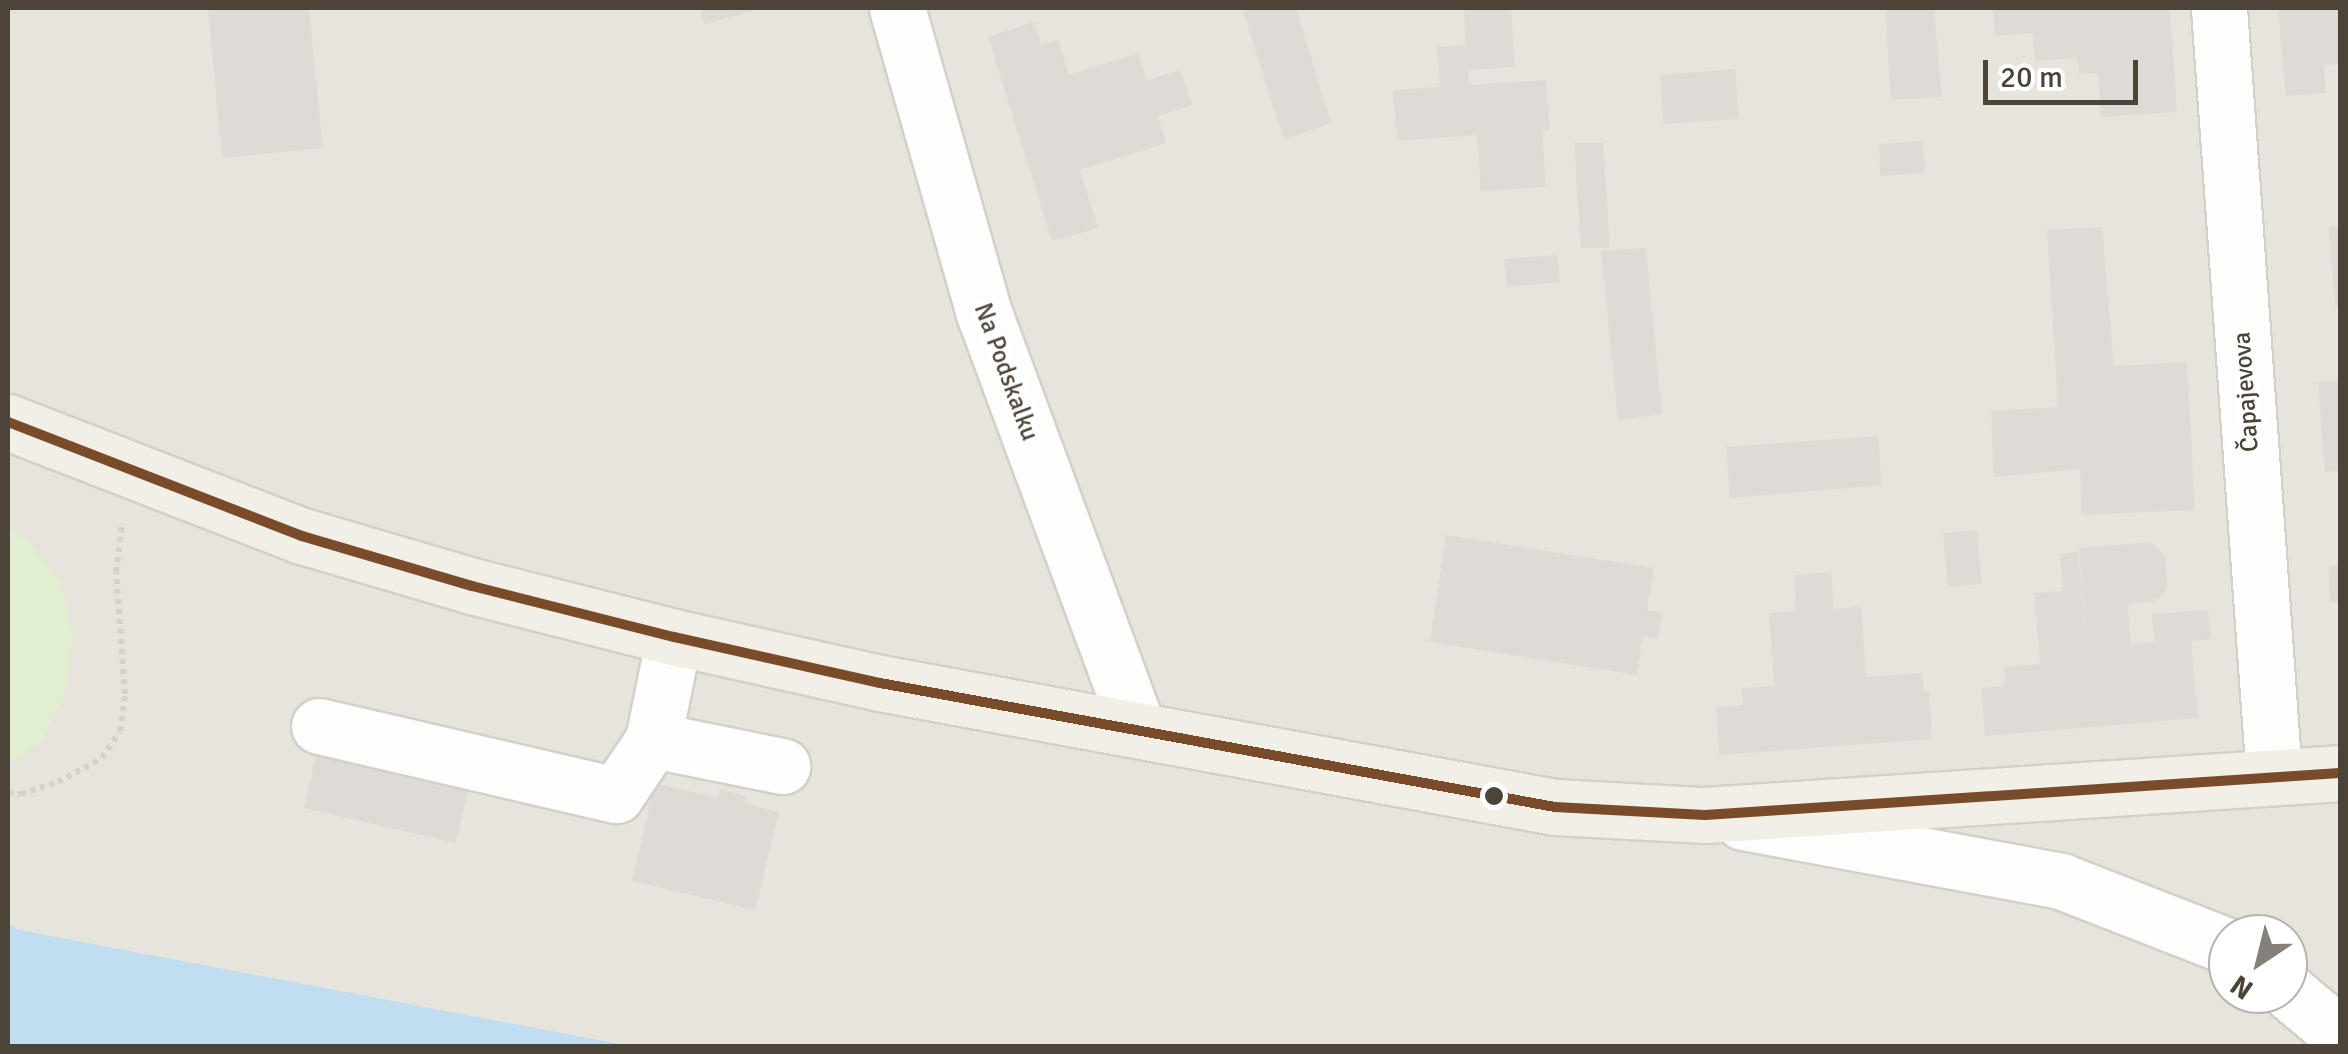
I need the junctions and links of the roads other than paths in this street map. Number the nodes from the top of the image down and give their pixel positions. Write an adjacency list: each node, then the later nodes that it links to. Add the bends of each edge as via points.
1 (897, 8): 6 (street, Na Podskalku, via 984,313)
2 (2219, 8): 10 (street, Čapajevova)
3 (8, 422): 4 (main road, via 302,536)
4 (674, 637): 6 (main road); 7 (street)
5 (319, 726): 7 (street, via 616,795)
6 (1138, 730): 11 (main road, via 1556,807)
7 (653, 740): 8 (street)
8 (782, 766)
9 (2340, 773): 10 (main road)
10 (2274, 778): 11 (main road)
11 (1705, 815): 12 (street, via 2061,881)
12 (2208, 938)
13 (2308, 1008): 14 (street)
14 (2340, 1036)

